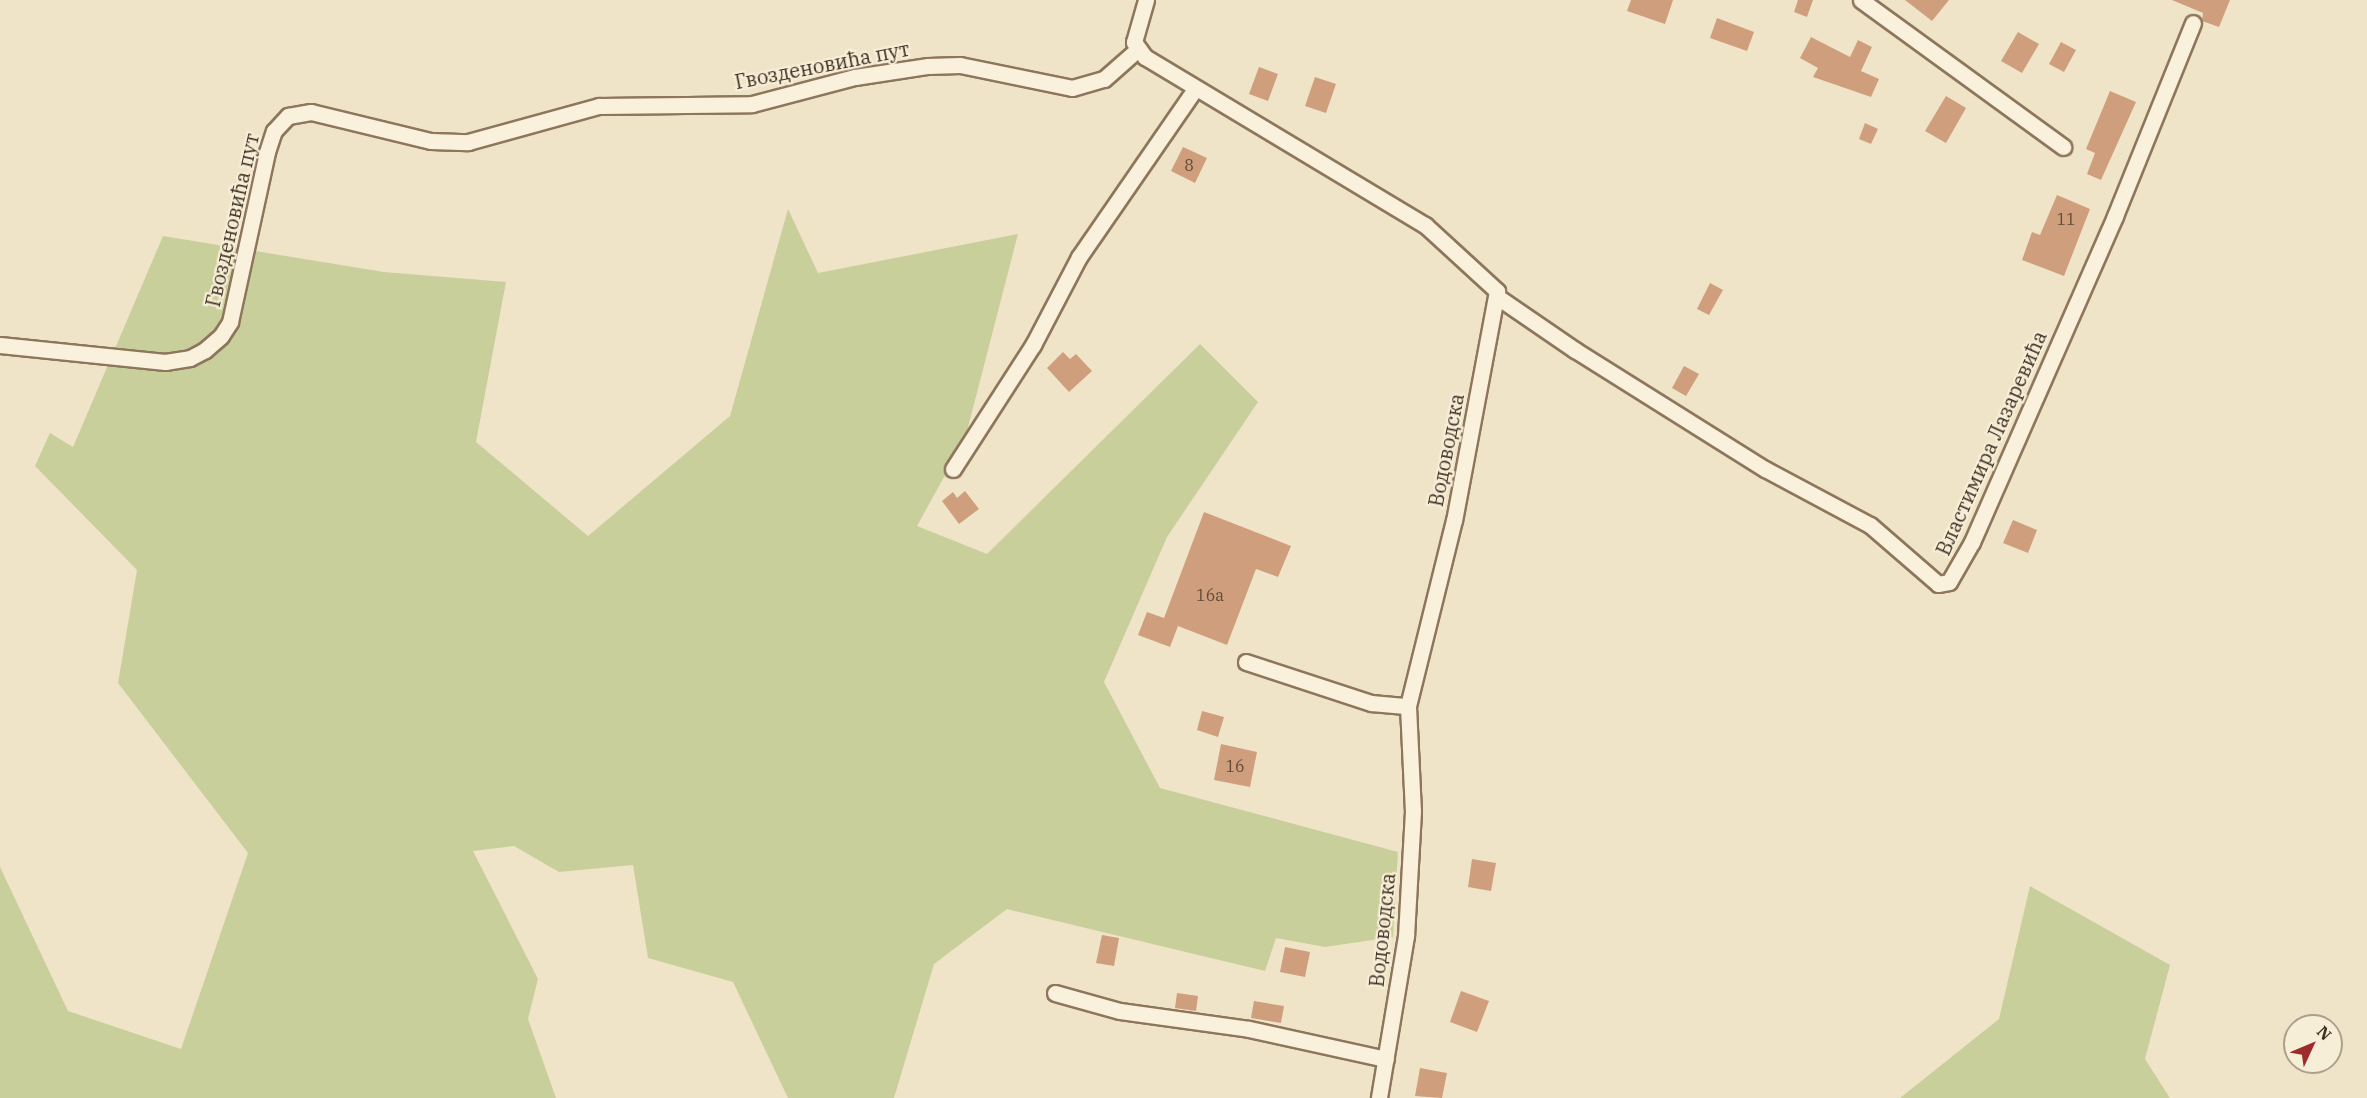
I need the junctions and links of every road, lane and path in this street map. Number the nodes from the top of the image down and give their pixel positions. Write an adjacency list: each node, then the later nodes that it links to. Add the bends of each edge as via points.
1 (1146, 0): 4 (street, via 1134,36)
2 (1861, 0): 6 (street)
3 (2193, 23): 7 (street, Властимира Лазаревића, via 2115,216 1972,542 1949,582 1938,584 1870,525 1755,463)
4 (1137, 50): 5 (street); 8 (street, Гвозденовића пут, via 1104,79 1072,88 960,65 928,66 855,77 752,104 599,106 468,142 431,141 311,111 288,116 274,131 267,152 230,322 205,350 190,358 165,362)
5 (1195, 88): 7 (street, via 1425,225 1491,281); 9 (street, via 1079,257 1033,345)
6 (2063, 147)
7 (1499, 298): 11 (street, Водоводска, via 1454,520)
8 (0, 345)
9 (952, 469)
10 (1246, 662): 11 (street, via 1371,703)
11 (1408, 706): 13 (street, Водоводска, via 1413,811 1406,936)
12 (1055, 993): 13 (street, via 1120,1011 1249,1029)
13 (1386, 1059): 14 (street, Водоводска)
14 (1379, 1098)

